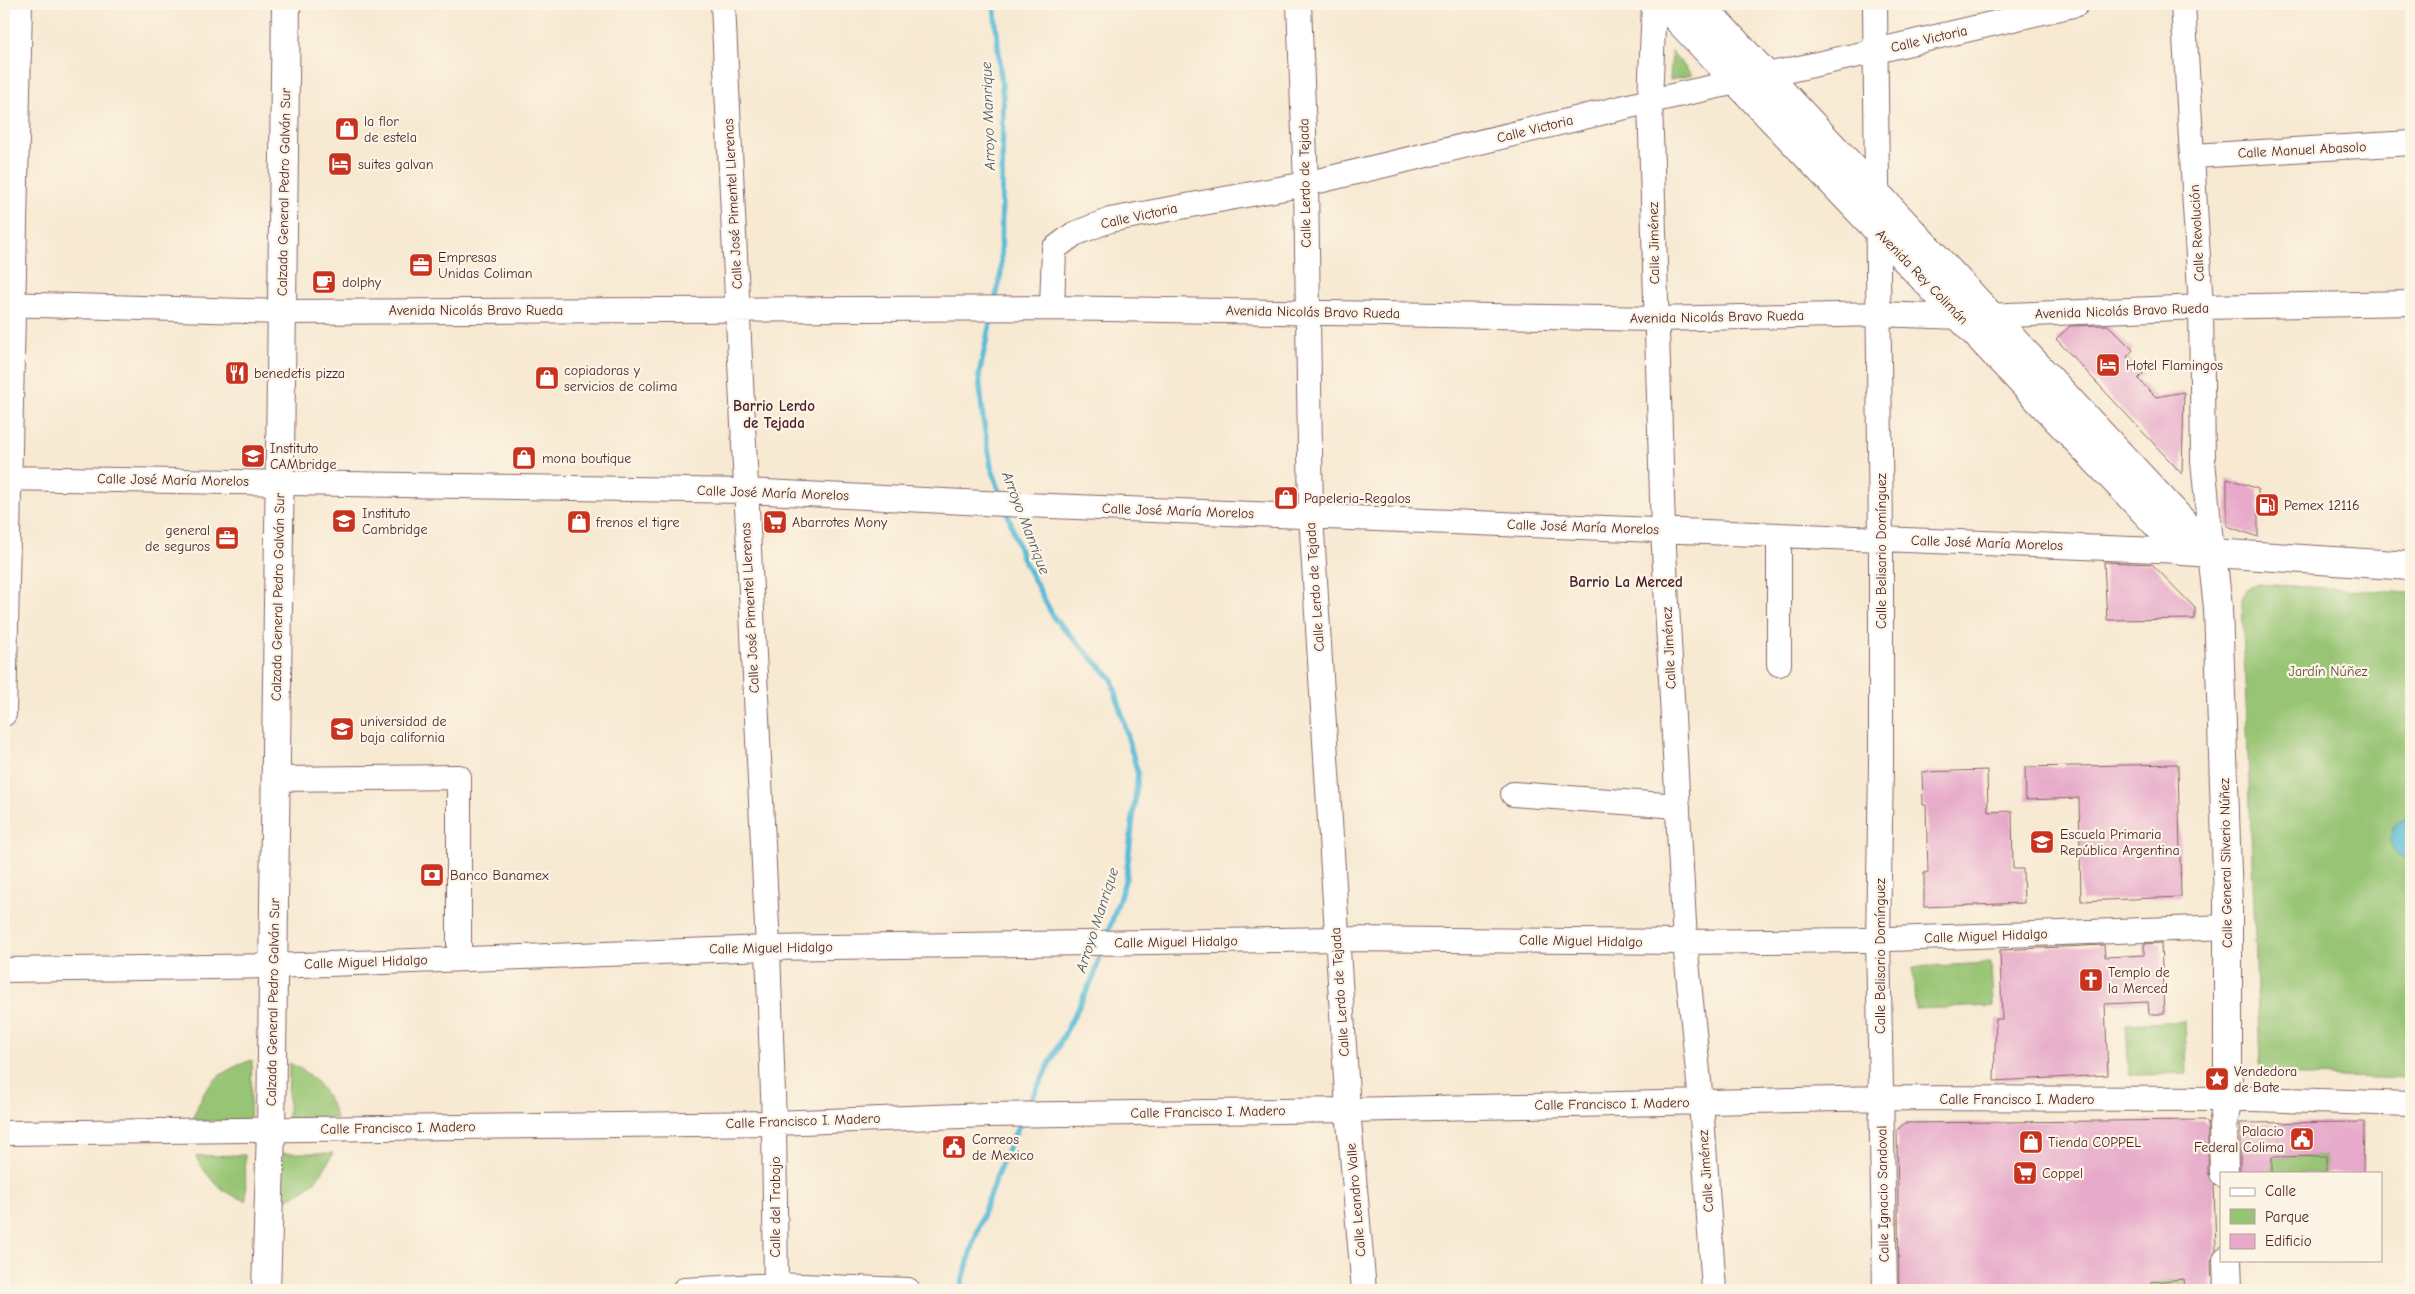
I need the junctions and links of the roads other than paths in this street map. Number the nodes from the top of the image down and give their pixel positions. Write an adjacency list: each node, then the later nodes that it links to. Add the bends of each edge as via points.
1 (20, 4): 20 (street)
2 (286, 4): 26 (main road, Calzada General Pedro Galván Sur)
3 (723, 4): 23 (street, Calle José Pimentel Llerenas)
4 (1299, 4): 17 (street, Calle Lerdo de Tejada)
5 (1654, 4): 14 (street, Calle Jiménez)
6 (1663, 4): 13 (main road, Avenida Rey Colimán)
7 (1700, 4): 12 (main road, Avenida Rey Colimán)
8 (1875, 4): 11 (street, Calle Belisario Domínguez)
9 (2077, 4): 11 (street, Calle Victoria)
10 (2183, 4): 16 (street, Calle Revolución)
11 (1876, 51): 12 (street, Calle Victoria); 18 (street, Calle Belisario Domínguez)
12 (1767, 75): 13 (street, Calle Victoria); 18 (main road, Avenida Rey Colimán)
13 (1738, 82): 14 (street, Calle Victoria); 19 (main road, Avenida Rey Colimán)
14 (1650, 101): 17 (street, Calle Victoria); 30 (street, Calle Jiménez)
15 (2411, 144): 16 (street, Calle Manuel Abasolo)
16 (2193, 156): 22 (street, Calle Revolución)
17 (1306, 184): 24 (street, Calle Victoria, via 1110,220 1074,234 1054,249); 25 (street, Calle Lerdo de Tejada)
18 (1876, 192): 19 (street, Calle Belisario Domínguez); 28 (main road, Avenida Rey Colimán)
19 (1877, 230): 27 (street, Calle Belisario Domínguez); 29 (main road, Avenida Rey Colimán)
20 (8, 304): 26 (street, Avenida Nicolás Bravo Rueda); 31 (street)
21 (2411, 304): 22 (street, Avenida Nicolás Bravo Rueda)
22 (2201, 307): 28 (street, Avenida Nicolás Bravo Rueda); 39 (street, Calle Revolución, via 2203,461)
23 (738, 308): 24 (street, Avenida Nicolás Bravo Rueda); 26 (street, Avenida Nicolás Bravo Rueda); 33 (street, Calle José Pimentel Llerenas)
24 (1052, 308): 25 (street, Avenida Nicolás Bravo Rueda)
25 (1307, 311): 30 (street, Avenida Nicolás Bravo Rueda); 34 (street, Calle Lerdo de Tejada)
26 (282, 312): 32 (main road, Calzada General Pedro Galván Sur)
27 (1878, 314): 29 (street, Avenida Nicolás Bravo Rueda); 30 (street, Avenida Nicolás Bravo Rueda); 37 (street, Calle Belisario Domínguez)
28 (1992, 316): 29 (street, Avenida Nicolás Bravo Rueda); 39 (main road, Avenida Rey Colimán)
29 (1960, 317): 38 (main road, Avenida Rey Colimán)
30 (1656, 319): 35 (street, Calle Jiménez)
31 (7, 478): 32 (street, Calle José María Morelos); 42 (street)
32 (280, 482): 33 (street, Calle José María Morelos); 43 (main road, Calzada General Pedro Galván Sur)
33 (744, 491): 34 (street, Calle José María Morelos); 50 (street, Calle José Pimentel Llerenas)
34 (1311, 516): 35 (street, Calle José María Morelos); 47 (street, Calle Lerdo de Tejada)
35 (1663, 530): 36 (street, Calle José María Morelos); 45 (street, Calle Jiménez)
36 (1779, 535): 37 (street, Calle José María Morelos); 41 (street)
37 (1881, 539): 38 (street, Calle José María Morelos); 48 (street, Calle Belisario Domínguez)
38 (2182, 551): 39 (main road, Calle José María Morelos)
39 (2212, 553): 40 (main road, Calle José María Morelos); 46 (main road, Calle General Silverio Núñez, via 2218,608)
40 (2411, 566)
41 (1779, 664)
42 (4, 714)
43 (276, 779): 51 (street, via 459,777); 52 (main road, Calzada General Pedro Galván Sur)
44 (1513, 794): 45 (street)
45 (1678, 806): 49 (street, Calle Jiménez)
46 (2228, 926): 48 (street, Calle Miguel Hidalgo); 55 (main road, Calle General Silverio Núñez)
47 (1337, 939): 49 (street, Calle Miguel Hidalgo); 50 (street, Calle Miguel Hidalgo); 58 (street, Calle Lerdo de Tejada)
48 (1878, 940): 49 (street, Calle Miguel Hidalgo); 54 (street, Calle Belisario Domínguez)
49 (1685, 942): 56 (street, Calle Jiménez)
50 (768, 948): 51 (street, Calle Miguel Hidalgo); 59 (street, Calle José Pimentel Llerenas)
51 (459, 959): 52 (street, Calle Miguel Hidalgo)
52 (274, 966): 53 (street, Calle Miguel Hidalgo); 60 (main road, Calzada General Pedro Galván Sur)
53 (4, 970)
54 (1881, 1098): 55 (street, Calle Francisco I. Madero); 56 (street, Calle Francisco I. Madero); 70 (street, Calle Ignacio Sandoval)
55 (2227, 1100): 57 (street, Calle Francisco I. Madero); 62 (main road, Calle General Silverio Núñez, via 2223,1126)
56 (1701, 1102): 58 (street, Calle Francisco I. Madero); 69 (street, Calle Jiménez)
57 (2411, 1104)
58 (1348, 1110): 59 (street, Calle Francisco I. Madero, via 988,1115); 68 (street, Calle Leandro Valle)
59 (774, 1123): 60 (street, Calle Francisco I. Madero); 64 (street, Calle del Trabajo)
60 (271, 1130): 61 (street, Calle Francisco I. Madero); 65 (main road, Calzada General Pedro Galván Sur)
61 (4, 1133)
62 (2224, 1172)
63 (2227, 1262): 71 (main road)
64 (776, 1287): 66 (street); 67 (street)
65 (266, 1290)
66 (684, 1290)
67 (908, 1290)
68 (1364, 1290)
69 (1714, 1290)
70 (1884, 1290)
71 (2228, 1290)

